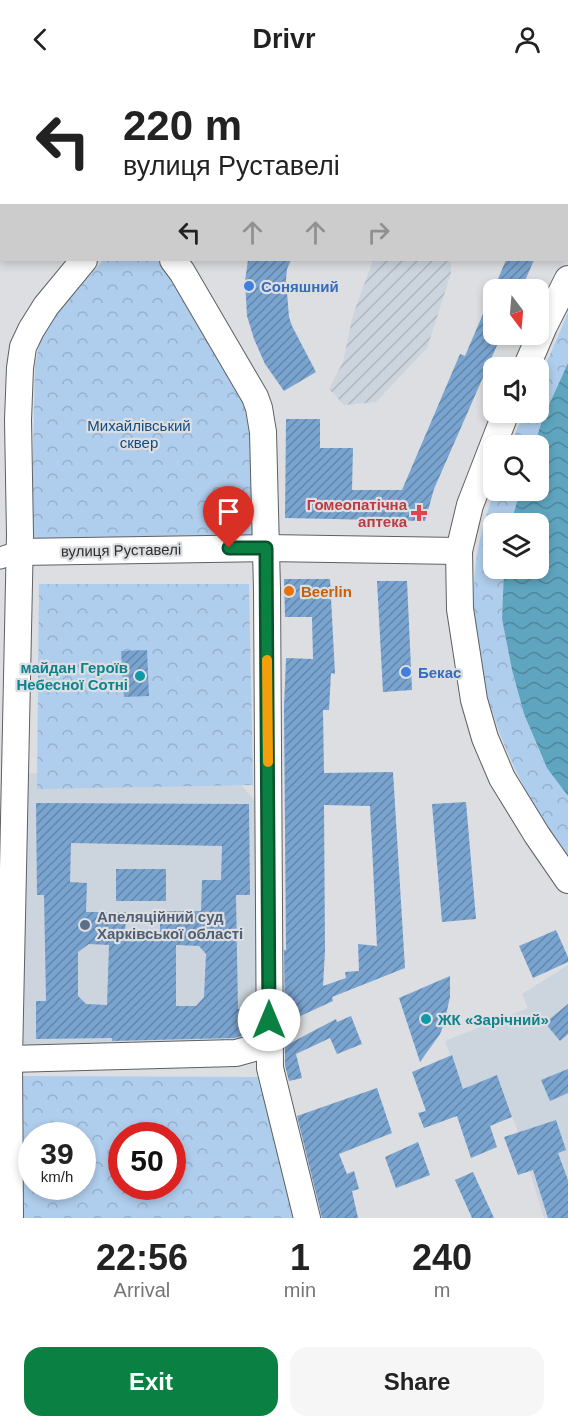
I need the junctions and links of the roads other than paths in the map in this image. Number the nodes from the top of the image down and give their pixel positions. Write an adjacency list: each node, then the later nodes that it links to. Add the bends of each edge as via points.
1 (83, 261): 8 (main road, via 46,306 23,347)
2 (174, 261): 6 (main road, via 259,408)
3 (568, 279): 4 (main road)
4 (531, 357)
5 (502, 423): 7 (main road, via 470,505)
6 (266, 548): 7 (main road, вулиця Руставелі); 8 (main road, вулиця Руставелі); 10 (main road)
7 (459, 551): 9 (main road, via 460,609 474,699 485,738 502,778)
8 (10, 555): 11 (main road)
9 (568, 880)
10 (269, 1044): 11 (main road, via 236,1053); 13 (main road, via 270,1068)
11 (9, 1059): 12 (main road)
12 (10, 1218)
13 (307, 1218)

